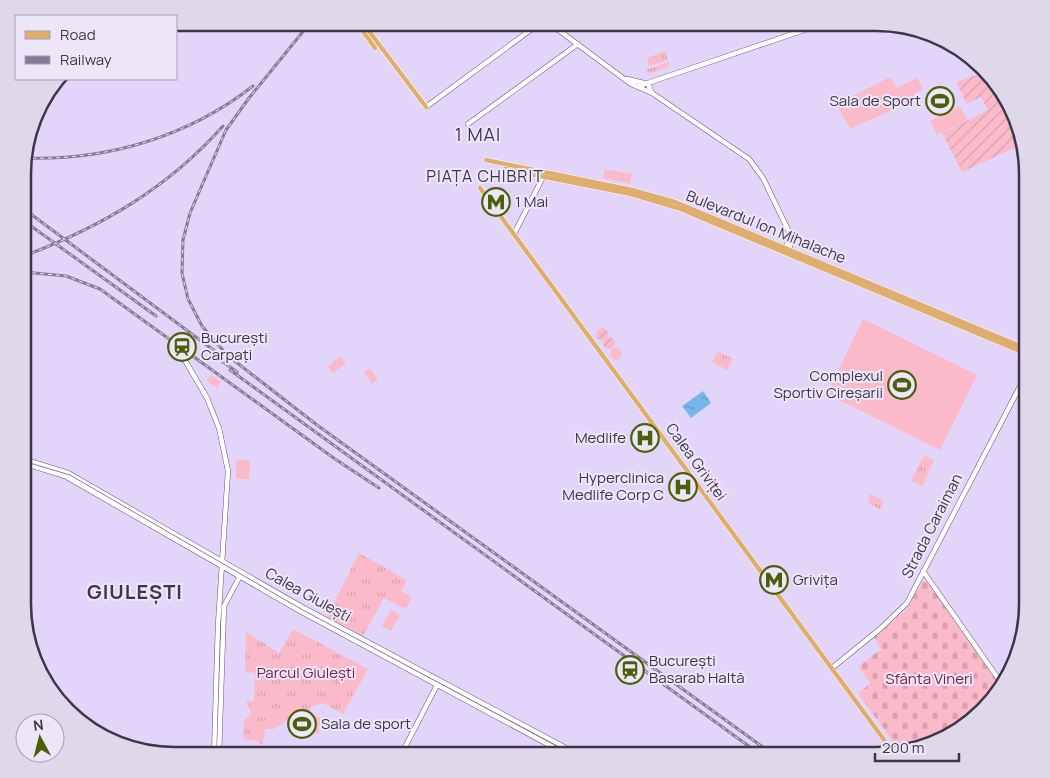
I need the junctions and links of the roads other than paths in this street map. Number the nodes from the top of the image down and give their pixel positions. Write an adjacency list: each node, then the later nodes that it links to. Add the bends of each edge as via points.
1 (364, 32): 7 (main road, via 372,43)
2 (370, 32): 7 (main road)
3 (528, 32): 13 (street)
4 (562, 32): 6 (street)
5 (799, 32): 9 (street)
6 (578, 44): 8 (street); 14 (street)
7 (379, 45): 13 (main road)
8 (624, 79): 9 (street); 10 (street)
9 (648, 84): 10 (street); 11 (street); 12 (street)
10 (638, 87): 11 (street)
11 (646, 91): 12 (street)
12 (652, 93): 20 (street, via 741,152 752,163)
13 (426, 107)
14 (468, 124)
15 (486, 160): 17 (main road, Bulevardul Ion Mihalache)
16 (505, 169): 17 (main road, Bulevardul Ion Mihalache)
17 (544, 174): 19 (street); 21 (main road, Bulevardul Ion Mihalache, via 666,199)
18 (480, 188): 19 (main road, Calea Griviței)
19 (514, 234): 35 (main road, Calea Griviței)
20 (791, 238): 21 (street); 22 (street)
21 (787, 251): 22 (main road, Bulevardul Ion Mihalache); 24 (main road, Bulevardul Ion Mihalache)
22 (798, 253): 25 (main road, Bulevardul Ion Mihalache)
23 (170, 345): 29 (street, via 189,366 219,428 228,471)
24 (1018, 347)
25 (1018, 347)
26 (1018, 390): 30 (street, Strada Caraiman)
27 (32, 462): 29 (street, Calea Giulești, via 68,473)
28 (32, 466): 29 (street, Calea Giulești, via 65,476)
29 (223, 564): 31 (street, Calea Giulești); 34 (street)
30 (923, 571): 32 (street); 33 (street, Strada Caraiman)
31 (240, 574): 34 (street); 37 (street, Calea Giulești)
32 (929, 579): 33 (street); 36 (street)
33 (919, 580): 35 (street, Strada Caraiman, via 903,608)
34 (222, 602): 38 (street)
35 (832, 668): 42 (main road, Calea Griviței)
36 (998, 678)
37 (438, 683): 41 (street); 43 (street, Calea Giulești); 44 (street, Calea Giulești)
38 (218, 685): 39 (street); 40 (street)
39 (215, 746)
40 (219, 746)
41 (405, 746)
42 (889, 746)
43 (553, 747)
44 (562, 747)

